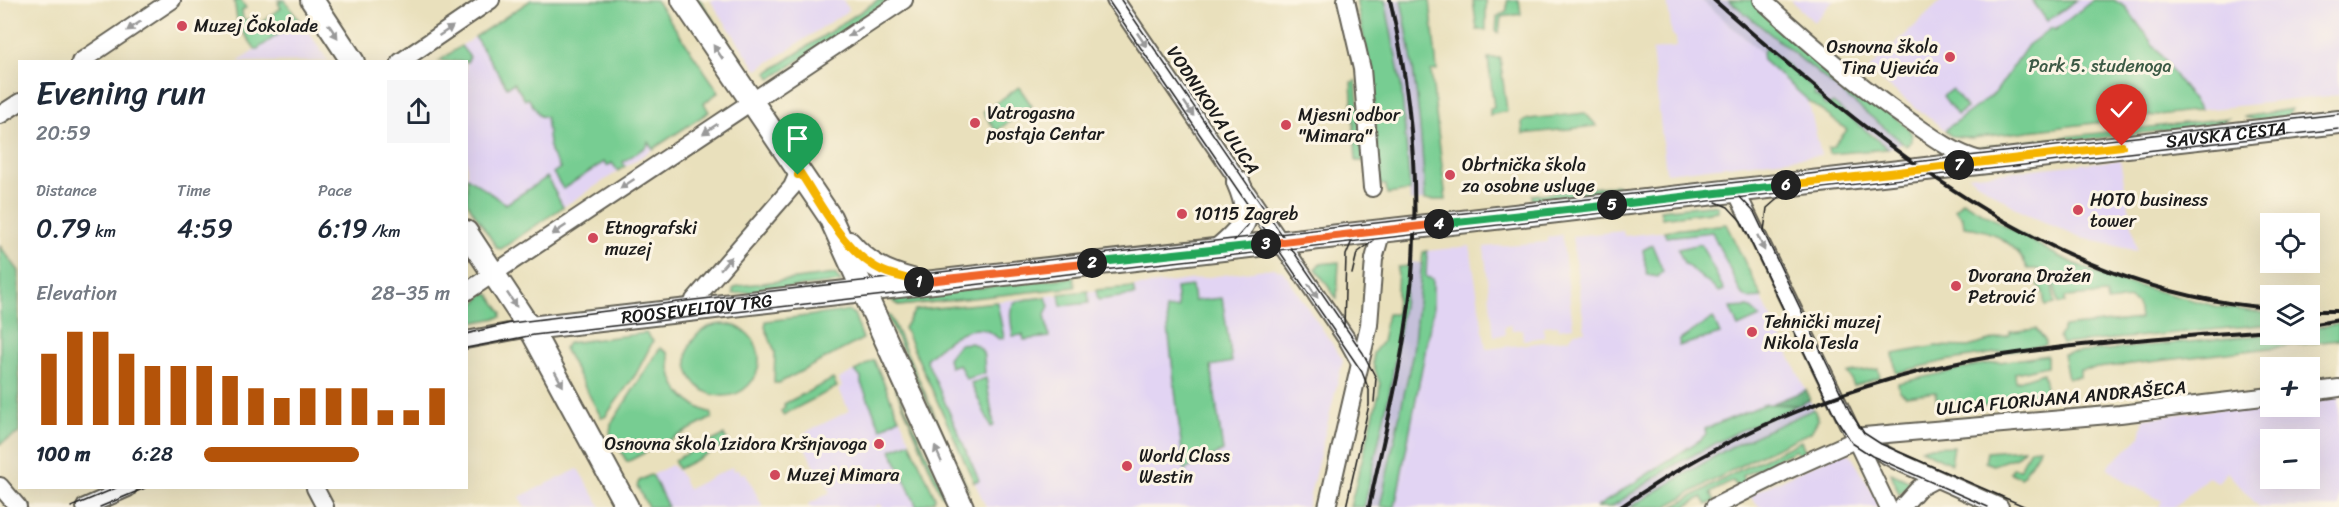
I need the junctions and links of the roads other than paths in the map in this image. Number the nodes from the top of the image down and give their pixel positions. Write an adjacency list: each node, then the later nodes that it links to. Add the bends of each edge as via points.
1 (172, 0): 9 (street, one-way to 9)
2 (312, 0): 10 (main road, one-way to 10)
3 (491, 0): 11 (street, one-way to 3)
4 (683, 0): 12 (main road, one-way to 4)
5 (904, 0): 12 (street, one-way to 12)
6 (1115, 0): 20 (street, VODNIKOVA ULICA, one-way to 20)
7 (1346, 0): 21 (street, via 1362,69)
8 (1762, 0): 16 (street, via 1861,87)
9 (83, 60)
10 (352, 60)
11 (403, 60)
12 (751, 101): 19 (main road); 28 (street, one-way to 28)
13 (2339, 110): 15 (main road, SAVSKA CESTA)
14 (2339, 122): 15 (main road, SAVSKA CESTA)
15 (2300, 126): 17 (main road, SAVSKA CESTA)
16 (1932, 137): 17 (street, via 1961,154); 18 (street, via 1937,151)
17 (1987, 162): 18 (main road, SAVSKA CESTA)
18 (1926, 169): 22 (main road, SAVSKA CESTA)
19 (799, 171): 23 (main road); 32 (street, one-way to 19, via 694,300 792,187)
20 (1238, 182): 26 (street, VODNIKOVA ULICA); 27 (main road, via 1246,201 1247,217 1241,229)
21 (1372, 188)
22 (1736, 191): 24 (main road, SAVSKA CESTA); 39 (street, one-way to 39)
23 (836, 228): 29 (main road, via 870,264); 30 (main road)
24 (1382, 230): 26 (main road, SAVSKA CESTA); 35 (street, via 1374,259 1370,325)
25 (468, 235): 28 (main road)
26 (1280, 242): 27 (main road, SAVSKA CESTA); 35 (street, VODNIKOVA ULICA, one-way to 35)
27 (1220, 249): 29 (main road, SAVSKA CESTA)
28 (494, 273): 31 (street); 33 (main road, one-way to 33)
29 (923, 283): 30 (main road, SAVSKA CESTA)
30 (864, 290): 32 (main road, ROOSEVELTOV TRG); 48 (main road, one-way to 30)
31 (468, 291)
32 (691, 309): 33 (main road, ROOSEVELTOV TRG)
33 (530, 328): 34 (street); 47 (main road, one-way to 47)
34 (468, 340)
35 (1360, 363): 49 (street)
36 (2339, 388): 37 (street)
37 (2320, 391)
38 (2260, 397): 39 (street, ULICA FLORIJANA ANDRAŠECA)
39 (1855, 438): 40 (street); 50 (street, ULICA FLORIJANA ANDRAŠECA); 51 (street)
40 (1936, 479): 52 (street, via 1919,488); 53 (street)
41 (0, 486): 44 (street)
42 (127, 489): 45 (street)
43 (316, 489): 46 (street)
44 (18, 507)
45 (85, 507)
46 (325, 507)
47 (627, 507)
48 (962, 507)
49 (1327, 507)
50 (1714, 507)
51 (1888, 507)
52 (1902, 507)
53 (2000, 507)

